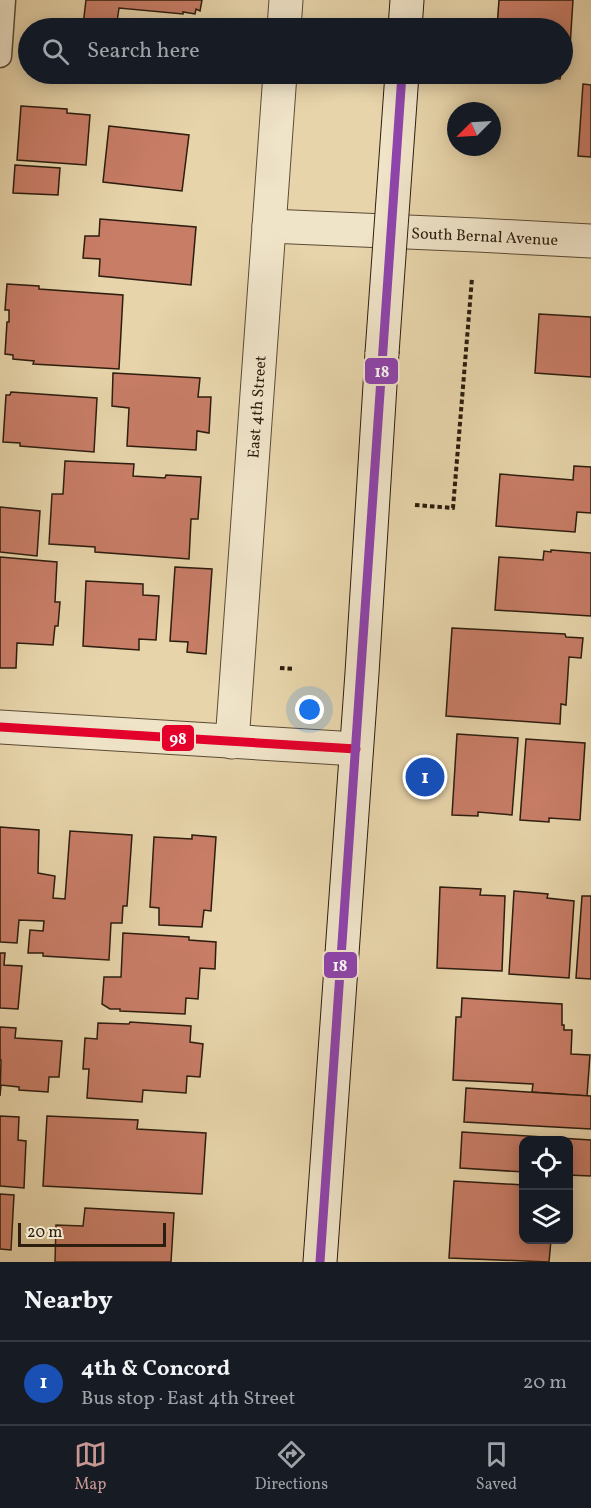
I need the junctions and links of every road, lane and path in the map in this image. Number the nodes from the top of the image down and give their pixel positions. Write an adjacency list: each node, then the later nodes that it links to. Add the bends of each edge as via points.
1 (4, 0): 6 (lane)
2 (286, 0): 4 (street)
3 (407, 0): 5 (street)
4 (285, 18)
5 (406, 18)
6 (0, 56)
7 (279, 84): 9 (street, East 4th Street)
8 (401, 84): 17 (street, bridge)
9 (269, 226): 10 (street, South Bernal Avenue); 16 (street, East 4th Street)
10 (477, 235): 11 (street, South Bernal Avenue); 12 (path)
11 (591, 241)
12 (453, 508)
13 (275, 667): 14 (path)
14 (294, 669)
15 (0, 727): 16 (street)
16 (232, 742): 17 (street)
17 (356, 749): 18 (street)
18 (320, 1262)

